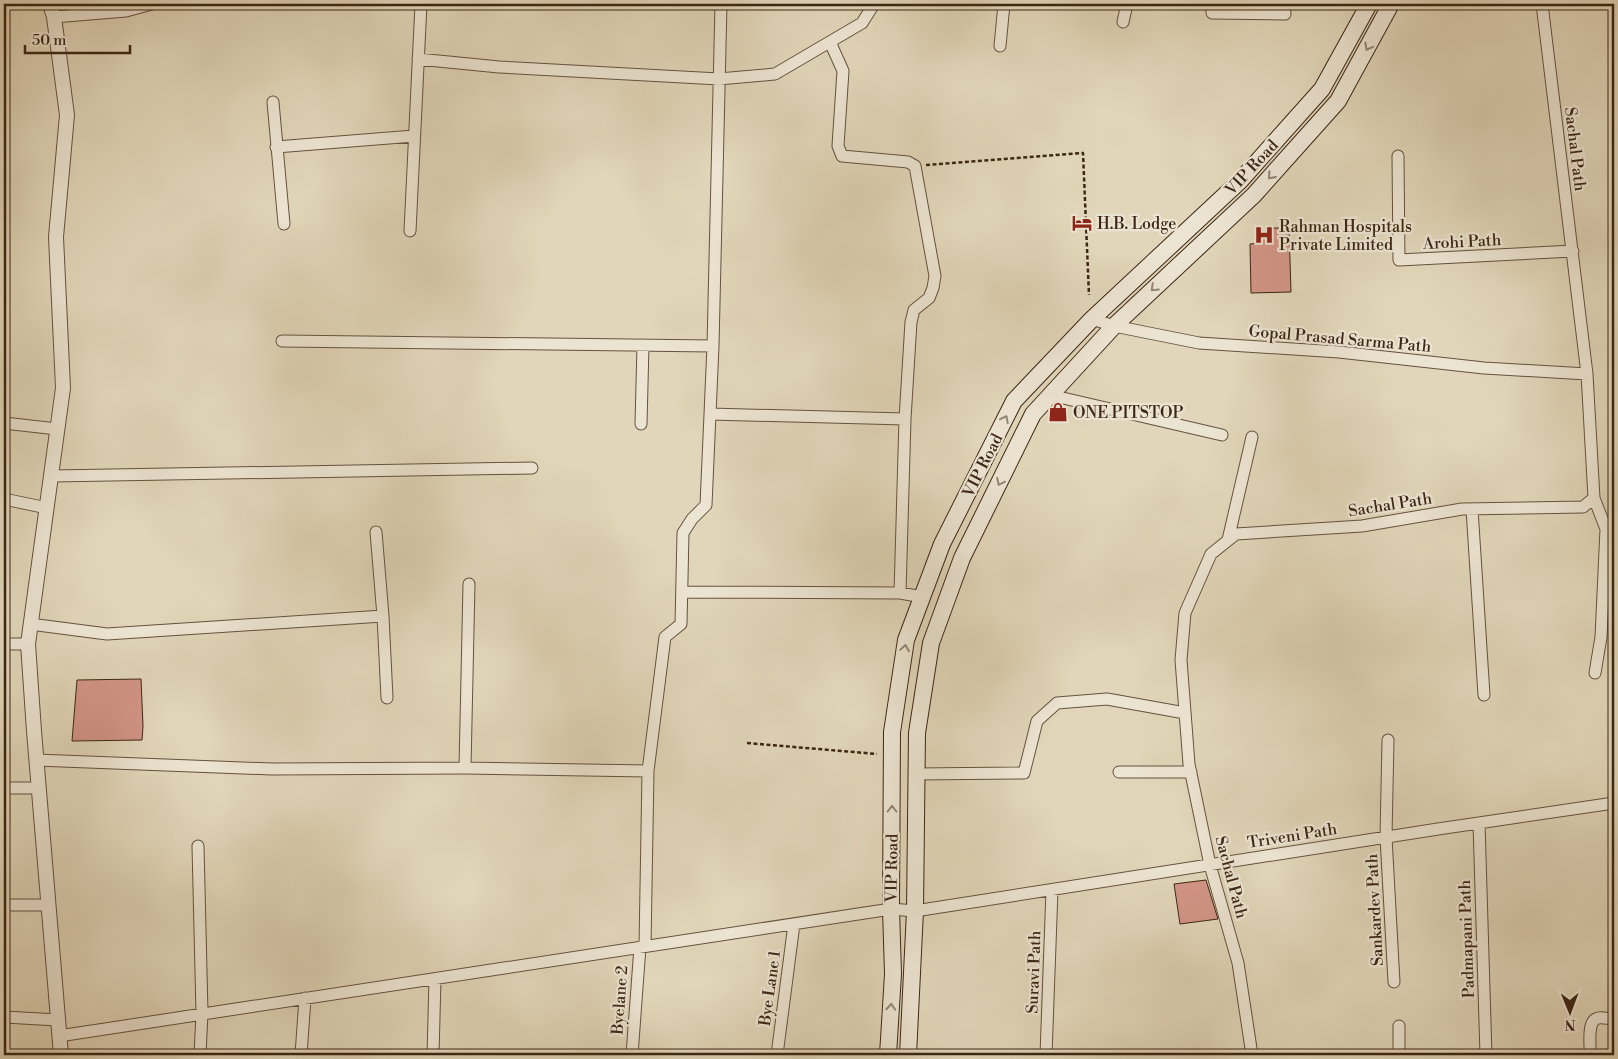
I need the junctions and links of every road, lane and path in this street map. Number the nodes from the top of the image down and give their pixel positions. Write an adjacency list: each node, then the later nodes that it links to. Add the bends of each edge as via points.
1 (152, 4): 12 (street, via 126,11)
2 (421, 4): 16 (street)
3 (721, 4): 17 (street, Byelane 2)
4 (874, 4): 14 (street, via 862,23)
5 (1004, 4): 15 (street)
6 (1126, 4): 13 (street)
7 (1212, 4): 8 (street, via 1212,13 1285,14)
8 (1284, 4)
9 (1368, 4): 27 (main road, VIP Road, via 1322,89 1240,181)
10 (1391, 4): 28 (main road, VIP Road, one-way to 28, via 1338,101 1254,195)
11 (1542, 4): 25 (street, Sachal Path)
12 (52, 10): 38 (street, via 67,115 56,237 63,388)
13 (1123, 22)
14 (830, 42): 17 (street, via 775,74); 22 (street, via 843,72 838,146 842,156 908,162)
15 (1000, 46)
16 (418, 59): 17 (street); 19 (street)
17 (719, 80): 31 (street, Byelane 2)
18 (273, 102): 20 (street)
19 (414, 136): 20 (street); 24 (street)
20 (276, 147): 23 (street)
21 (1398, 156): 25 (street, Arohi Path, via 1399,260)
22 (915, 166): 26 (path, via 1083,153); 35 (street, via 935,276 929,298 914,310 911,322)
23 (284, 224)
24 (410, 231)
25 (1572, 251): 32 (street, Sachal Path)
26 (1089, 295)
27 (1092, 319): 28 (street, Gopal Prasad Sarma Path); 52 (main road, VIP Road, one-way to 27, via 942,544 1014,401)
28 (1114, 326): 32 (street, Gopal Prasad Sarma Path, via 1199,343); 33 (main road, VIP Road)
29 (282, 342): 30 (street)
30 (643, 345): 31 (street); 37 (street)
31 (713, 346): 34 (street, Byelane 2)
32 (1587, 374): 43 (street, Sachal Path)
33 (1050, 395): 39 (street); 69 (main road, VIP Road, one-way to 69, via 1033,414 962,558 931,643 917,733)
34 (710, 414): 35 (street); 50 (street, Byelane 2, via 706,505 683,533)
35 (905, 419): 51 (street)
36 (4, 423): 38 (street)
37 (641, 424)
38 (56, 429): 42 (street)
39 (1222, 435)
40 (1252, 437): 48 (street)
41 (532, 468): 42 (street)
42 (52, 476): 45 (street)
43 (1594, 498): 46 (street, Sachal Path, via 1583,507); 57 (street, via 1606,528 1601,637)
44 (4, 499): 45 (street)
45 (47, 508): 54 (street)
46 (1472, 509): 48 (street, Sachal Path, via 1362,526 1236,534); 58 (street)
47 (376, 532): 53 (street)
48 (1228, 540): 60 (street, Sachal Path, via 1211,554 1185,613 1181,660)
49 (470, 584): 65 (street)
50 (682, 592): 51 (street); 66 (street, Byelane 2, via 681,624 665,637)
51 (900, 593): 52 (street)
52 (923, 597): 80 (main road, VIP Road, one-way to 52, via 892,732 906,640)
53 (383, 616): 54 (street, via 107,634); 59 (street)
54 (30, 624): 56 (street)
55 (4, 644): 56 (street)
56 (28, 644): 64 (street)
57 (1595, 673)
58 (1484, 695)
59 (387, 698)
60 (1185, 713): 68 (street, Sachal Path); 69 (street, via 1107,700 1057,703 1037,721 1024,773)
61 (1388, 740): 74 (street, Sankardev Path)
62 (747, 743): 63 (path)
63 (877, 754)
64 (36, 760): 65 (street, via 272,769); 71 (street)
65 (465, 768): 66 (street)
66 (648, 771): 83 (street, Byelane 2)
67 (1119, 772): 68 (street)
68 (1191, 772): 76 (street, Sachal Path)
69 (916, 774): 81 (main road, VIP Road)
70 (4, 788): 71 (street)
71 (38, 788): 79 (street)
72 (1614, 803): 73 (street, Triveni Path)
73 (1479, 823): 74 (street, Triveni Path); 104 (street, Padmapani Path)
74 (1386, 837): 76 (street, Triveni Path); 85 (street, Sankardev Path)
75 (198, 846): 87 (street)
76 (1210, 865): 77 (street, Triveni Path); 102 (street, Sachal Path, via 1238,962)
77 (1052, 890): 81 (street, Triveni Path); 101 (street, Suravi Path)
78 (4, 905): 79 (street)
79 (48, 905): 90 (street)
80 (891, 908): 81 (street, Triveni Path); 82 (street, Triveni Path); 99 (main road, VIP Road, one-way to 80, via 893,974)
81 (915, 911): 100 (main road, VIP Road)
82 (794, 924): 83 (street, Triveni Path); 98 (street, Bye Lane 1)
83 (642, 947): 84 (street, Triveni Path); 97 (street, Byelane 2)
84 (435, 979): 86 (street, Triveni Path); 96 (street)
85 (1394, 982)
86 (305, 998): 87 (street, Triveni Path); 95 (street)
87 (202, 1013): 92 (street, Triveni Path); 94 (street)
88 (4, 1017): 90 (street)
89 (1614, 1019): 105 (street, via 1598,1018 1591,1025)
90 (58, 1020): 92 (street)
91 (1399, 1026): 103 (street)
92 (59, 1036): 93 (street)
93 (61, 1055)
94 (200, 1055)
95 (301, 1055)
96 (433, 1055)
97 (632, 1055)
98 (776, 1055)
99 (888, 1055)
100 (908, 1055)
101 (1046, 1055)
102 (1252, 1055)
103 (1399, 1055)
104 (1486, 1055)
105 (1590, 1055)

